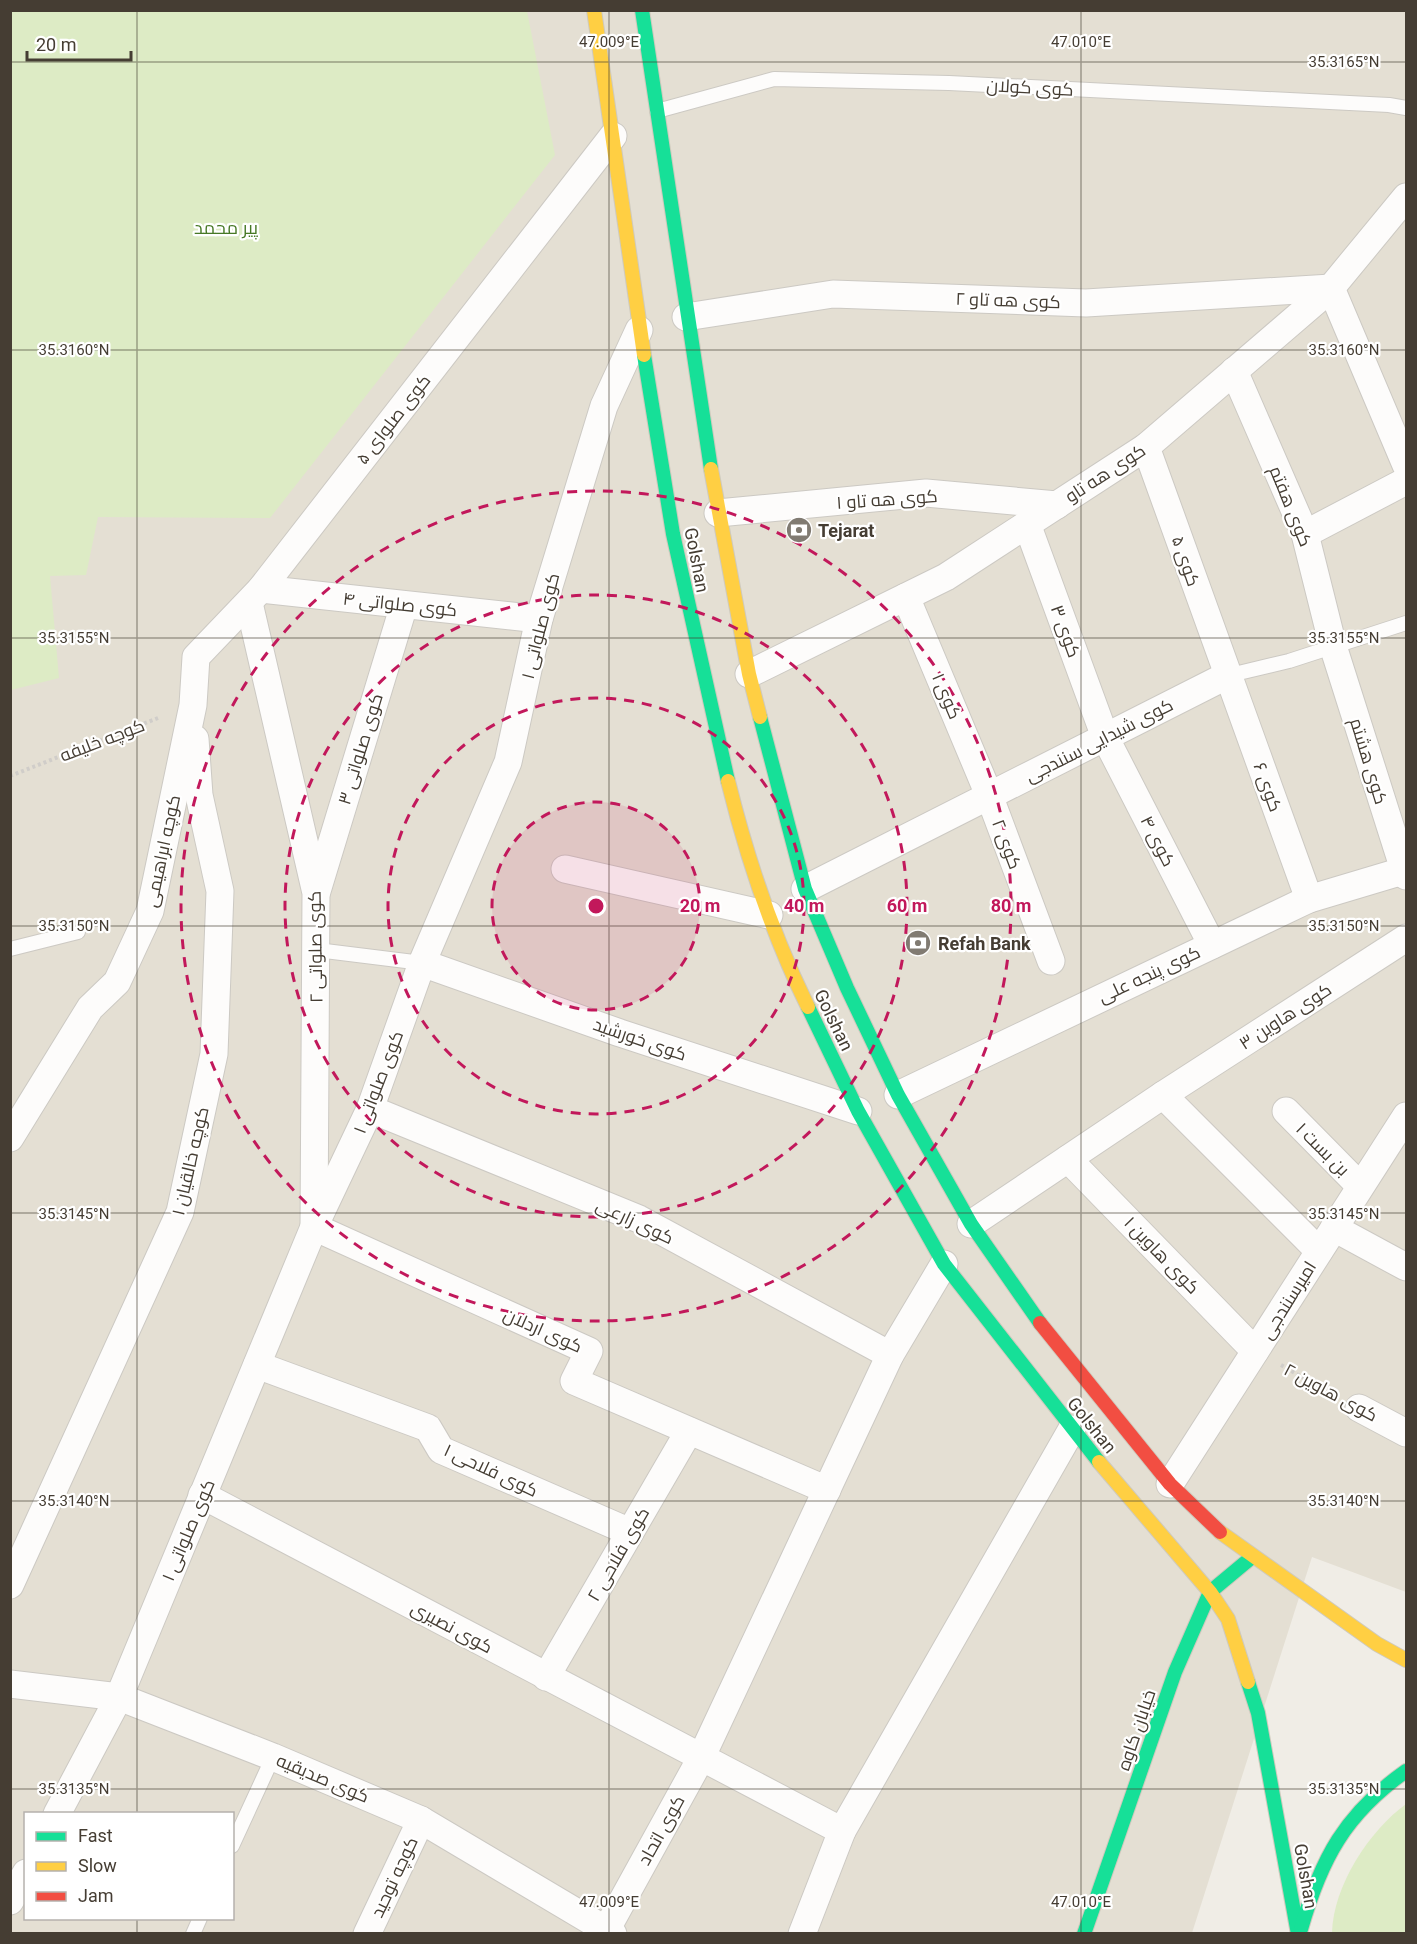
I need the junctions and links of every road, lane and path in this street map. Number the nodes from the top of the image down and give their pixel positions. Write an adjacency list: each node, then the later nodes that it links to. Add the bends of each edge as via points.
1 (594, 10): 5 (main road, Golshan)
2 (642, 10): 4 (main road, Golshan)
3 (1407, 108): 4 (lane, کوی کولان, via 949,83 774,79)
4 (657, 111): 8 (main road, Golshan)
5 (613, 136): 9 (main road, Golshan); 18 (street, کوی صلوای ۵)
6 (1407, 197): 7 (street, کوی هه تاو)
7 (1330, 288): 8 (street, کوی هه تاو ۲, via 1086,303 833,294); 10 (street, کوی هه تاو); 12 (street)
8 (686, 316): 15 (main road, Golshan)
9 (639, 330): 21 (street, کوی صلواتی ۱, via 604,406); 35 (main road, Golshan, via 693,633 736,814)
10 (1234, 371): 11 (street, کوی هه تاو); 17 (street, کوی هفتم)
11 (1146, 447): 14 (street, کوی هه تاو); 25 (street, کوی ۵)
12 (1407, 465)
13 (1407, 481): 17 (street)
14 (1057, 505): 15 (street, کوی هه تاو ۱, via 926,493); 16 (street, کوی هه تاو)
15 (718, 513): 24 (main road, Golshan)
16 (1027, 524): 19 (street, کوی هه تاو, via 946,577); 27 (street, کوی ۳)
17 (1305, 534): 23 (street, کوی هفتم)
18 (255, 596): 20 (street, کوی صلواتی ۴); 26 (street, کوی صلوای ۵, via 196,657); 33 (street, کوی صلواتی ۲)
19 (906, 597): 24 (street, کوی هه تاو); 29 (street, کوی ۱)
20 (404, 605): 21 (street, کوی صلواتی ۴); 33 (street, کوی صلواتی ۳)
21 (539, 619): 42 (street, کوی صلواتی ۱, via 508,762)
22 (1407, 623): 23 (lane, کوی شیدایی سنندجی)
23 (1333, 646): 25 (lane, کوی شیدایی سنندجی); 31 (street, کوی هشتم)
24 (749, 674): 32 (main road, Golshan)
25 (1226, 676): 27 (street, کوی شیدایی سنندجی); 34 (street, کوی ۶)
26 (193, 705): 28 (path, کوچه خلیفه); 49 (street, کوچه ابراهیمی, via 150,911 117,982 90,1008); 70 (street, کوچه خالقیان ۱, via 199,795 220,891 214,1054 180,1212)
27 (1104, 737): 29 (street, کوی شیدایی سنندجی); 38 (street, کوی ۴)
28 (10, 776)
29 (989, 795): 32 (street, کوی شیدایی سنندجی); 41 (street, کوی ۲)
30 (565, 869): 35 (street)
31 (1406, 872): 34 (street, کوی پنجه علی)
32 (805, 889): 43 (main road, Golshan)
33 (316, 893): 40 (street, کوی صلواتی ۲)
34 (1309, 899): 38 (street, کوی پنجه علی)
35 (769, 915): 46 (main road, Golshan, via 800,991)
36 (78, 932): 39 (lane)
37 (1407, 938): 44 (street, کوی هاوین ۳)
38 (1212, 945): 43 (street, کوی پنجه علی)
39 (10, 949)
40 (317, 950): 42 (lane); 53 (street, کوی صلواتی ۲)
41 (1051, 961)
42 (422, 963): 45 (street, کوی صلواتی ۱); 46 (street, کوی خورشید)
43 (898, 1095): 52 (main road, Golshan)
44 (1162, 1095): 50 (street, کوی هاوین ۳); 55 (street)
45 (370, 1109): 53 (street, کوی صلواتی ۱); 59 (street, کوی زارعی, via 639,1219)
46 (858, 1112): 56 (main road, Golshan)
47 (1286, 1112): 51 (street, بن بست ۱)
48 (1407, 1116): 51 (street, امیرسنندجی)
49 (10, 1138)
50 (1068, 1159): 52 (street, کوی هاوین ۳); 58 (street, کوی هاوین ۱)
51 (1360, 1186): 54 (street, امیرسنندجی)
52 (972, 1224): 65 (main road, Golshan, via 1029,1309)
53 (314, 1227): 60 (street, کوی صلواتی ۱); 63 (street, کوی اردلان, via 589,1352 574,1381)
54 (1334, 1228): 55 (street, امیرسنندجی); 57 (street)
55 (1319, 1251): 58 (street, امیرسنندجی)
56 (944, 1264): 59 (street, کوی اتحاد); 62 (main road, Golshan)
57 (1407, 1267)
58 (1256, 1352): 61 (path, کوی هاوین ۲); 65 (street, امیرسنندجی)
59 (890, 1356): 66 (street, کوی اتحاد)
60 (257, 1365): 67 (street, کوی صلواتی ۱); 68 (street, کوی فلاحی ۱, via 428,1428 441,1450)
61 (1359, 1408): 64 (street, کوی هاوین ۲)
62 (1072, 1429): 71 (main road, Golshan); 81 (street)
63 (689, 1431): 66 (street, کوی اردلان); 68 (street, کوی فلاحی ۲)
64 (1407, 1432)
65 (1170, 1484): 69 (main road, Golshan, via 1208,1522)
66 (827, 1490): 77 (street, کوی اتحاد)
67 (202, 1495): 73 (street, کوی نصیری); 75 (street, کوی صلواتی ۱)
68 (630, 1532): 73 (street, کوی فلاحی ۲)
69 (1252, 1557): 71 (main road, خیابان کاوه); 72 (main road, Golshan, via 1377,1644)
70 (10, 1585)
71 (1210, 1592): 90 (main road, خیابان کاوه, via 1175,1672); 91 (main road, Golshan, via 1228,1619 1258,1713)
72 (1407, 1660)
73 (546, 1677): 77 (street, کوی نصیری)
74 (10, 1684): 75 (street, کوی صدیقیه)
75 (118, 1697): 76 (street, کوی صدیقیه); 79 (street, کوی صلواتی ۱)
76 (273, 1757): 80 (street, کوی صدیقیه); 82 (lane)
77 (701, 1758): 81 (street, کوی نصیری); 86 (street, کوی اتحاد)
78 (1407, 1772): 91 (main road, via 1378,1789 1338,1835 1311,1891)
79 (58, 1812)
80 (421, 1820): 86 (street, کوی صدیقیه); 88 (street, کوچه توحید)
81 (842, 1831): 89 (street)
82 (234, 1842)
83 (24, 1876): 84 (street)
84 (10, 1901)
85 (199, 1920): 87 (lane)
86 (608, 1932)
87 (193, 1934)
88 (367, 1934)
89 (802, 1934)
90 (1084, 1934)
91 (1299, 1934)

